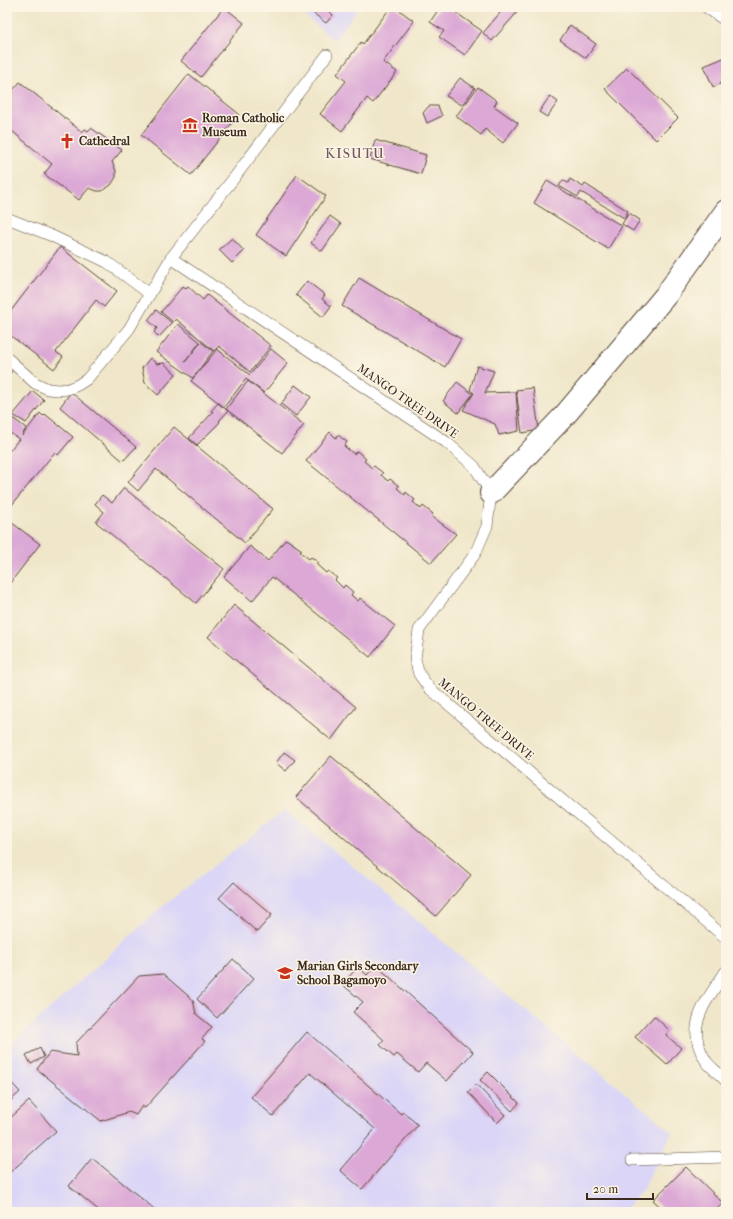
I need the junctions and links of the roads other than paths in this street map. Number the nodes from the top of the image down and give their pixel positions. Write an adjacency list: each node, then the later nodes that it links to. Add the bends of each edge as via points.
1 (706, 7): 2 (lane)
2 (726, 20)
3 (327, 55): 6 (lane)
4 (726, 212): 9 (street, via 666,295 620,351 565,415)
5 (7, 218): 7 (lane, via 107,262)
6 (171, 258): 7 (lane); 9 (lane, MANGO TREE DRIVE, via 446,442 474,466)
7 (150, 294): 8 (lane, via 129,329 87,379 78,386 58,390 35,383)
8 (7, 358)
9 (491, 493): 10 (lane, MANGO TREE DRIVE, via 487,526 475,554 419,630 416,659 419,674 435,693)
10 (726, 938)
11 (726, 971): 12 (lane, via 699,1012 696,1038 706,1061)
12 (726, 1081)
13 (726, 1157): 14 (lane)
14 (632, 1160)

